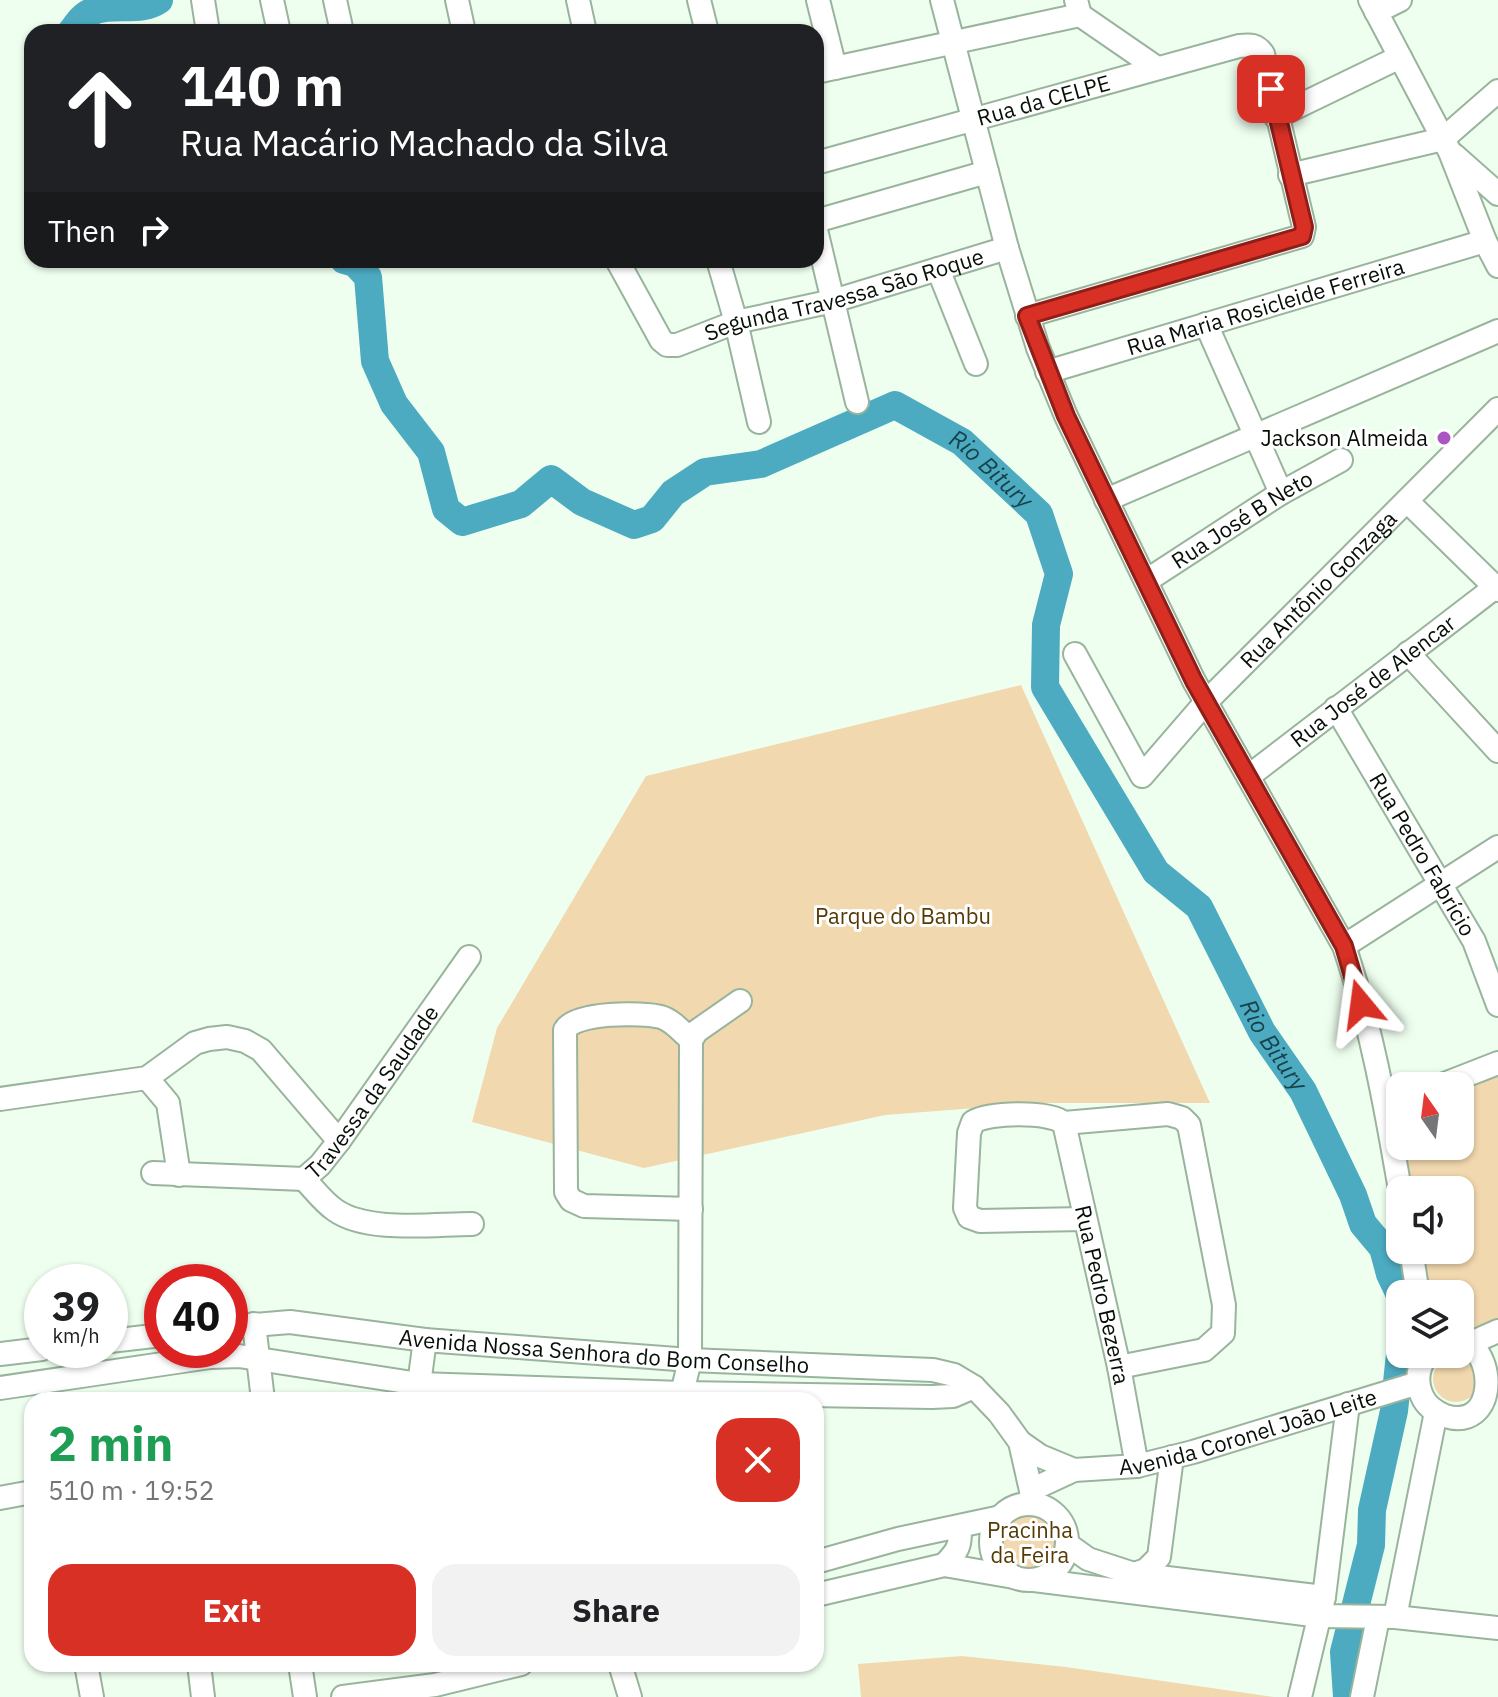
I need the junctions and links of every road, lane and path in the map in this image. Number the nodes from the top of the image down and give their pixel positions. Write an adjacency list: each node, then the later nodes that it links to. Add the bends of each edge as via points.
1 (203, 0): 12 (street)
2 (272, 0): 13 (street)
3 (335, 0): 14 (street)
4 (457, 0): 15 (street)
5 (578, 0): 16 (street)
6 (699, 0): 17 (street)
7 (818, 0): 18 (street)
8 (942, 0): 19 (street)
9 (1400, 0): 10 (street)
10 (1373, 6): 20 (street)
11 (1078, 8): 19 (street); 21 (street)
12 (207, 24)
13 (277, 24)
14 (340, 24)
15 (462, 24)
16 (583, 24)
17 (705, 24)
18 (821, 24)
19 (954, 43): 22 (street); 25 (street)
20 (1400, 57): 24 (street); 26 (street)
21 (1157, 68): 24 (street, Rua da CELPE, via 1252,45 1262,52); 25 (street, Rua da CELPE)
22 (826, 70)
23 (1498, 91): 26 (street)
24 (1276, 117): 29 (street)
25 (973, 118): 27 (street, Rua da CELPE); 28 (street)
26 (1446, 145): 29 (street); 30 (street); 32 (street)
27 (824, 161)
28 (987, 172): 31 (street); 33 (street)
29 (1290, 175): 40 (street, via 1302,236)
30 (1497, 190)
31 (824, 219)
32 (1485, 241): 35 (street); 42 (street, Rua Maria Rosicleide Ferreira)
33 (1007, 248): 38 (street, Segunda Travessa São Roque); 40 (street)
34 (824, 263): 39 (street)
35 (1498, 266)
36 (621, 268): 41 (street, Segunda Travessa São Roque, via 661,340 671,346)
37 (720, 268): 41 (street)
38 (938, 269): 39 (street, Segunda Travessa São Roque); 44 (street)
39 (833, 301): 41 (street, Segunda Travessa São Roque); 46 (street)
40 (1027, 316): 45 (street)
41 (736, 322): 48 (street)
42 (1206, 324): 45 (street, Rua Maria Rosicleide Ferreira); 49 (street)
43 (1498, 331): 49 (street)
44 (976, 364)
45 (1047, 372): 52 (street)
46 (857, 402)
47 (1498, 409): 53 (street, Rua Antônio Gonzaga)
48 (759, 422)
49 (1255, 436): 51 (street); 52 (street)
50 (1341, 460): 51 (street, Rua José B Neto)
51 (1281, 493): 54 (street, Rua José B Neto)
52 (1106, 500): 54 (street)
53 (1407, 501): 55 (street); 58 (street, Rua Antônio Gonzaga)
54 (1146, 581): 58 (street)
55 (1497, 587): 56 (street, Rua José de Alencar)
56 (1408, 653): 59 (street, Rua José de Alencar); 60 (street)
57 (1075, 654): 58 (street, Rua Antônio Gonzaga, via 1142,776)
58 (1206, 702): 61 (street)
59 (1336, 708): 61 (street, Rua José de Alencar); 63 (street, Rua Pedro Fabrício)
60 (1498, 751)
61 (1249, 776): 64 (street)
62 (1498, 847): 63 (street)
63 (1442, 883): 64 (street); 67 (street, Rua Pedro Fabrício, via 1474,941)
64 (1344, 946): 72 (street)
65 (469, 957): 75 (street, Travessa da Saudade)
66 (740, 1001): 68 (street)
67 (1498, 1005)
68 (691, 1040): 79 (street); 79 (street, via 665,1018 652,1015 582,1017 565,1030 566,1192 571,1200 584,1206)
69 (1498, 1063): 70 (street)
70 (1474, 1072)
71 (147, 1078): 73 (street); 75 (street, via 195,1043 227,1037 245,1041 261,1050); 77 (street, via 168,1103)
72 (1386, 1081)
73 (0, 1099)
74 (1064, 1123): 80 (street, Rua Pedro Bezerra); 80 (street, via 1045,1114 973,1122 965,1208 969,1217 980,1221); 91 (street, via 1168,1114 1186,1122 1193,1136 1224,1305 1223,1333 1204,1350)
75 (339, 1141): 78 (street, Travessa da Saudade)
76 (153, 1173): 77 (street, Travessa da Saudade)
77 (179, 1175): 78 (street, Travessa da Saudade)
78 (304, 1179): 81 (street, via 335,1210 350,1217 388,1225)
79 (691, 1209): 90 (street)
80 (1085, 1219): 91 (street, Rua Pedro Bezerra)
81 (472, 1224)
82 (254, 1324): 83 (street, Avenida Nossa Senhora do Bom Conselho); 85 (street, Avenida Nossa Senhora do Bom Conselho, via 290,1322); 89 (street)
83 (248, 1325)
84 (1498, 1331): 86 (street)
85 (425, 1340): 90 (street, Avenida Nossa Senhora do Bom Conselho); 97 (street)
86 (1480, 1349): 101 (street, via 1496,1369 1497,1382 1486,1406 1462,1418)
87 (24, 1351): 88 (street)
88 (0, 1354)
89 (259, 1359): 95 (street, Avenida Nossa Senhora do Bom Conselho, via 210,1357); 96 (street); 97 (street, Avenida Nossa Senhora do Bom Conselho)
90 (690, 1360): 94 (street, Avenida Nossa Senhora do Bom Conselho, via 933,1370); 98 (street)
91 (1119, 1367): 104 (street, Rua Pedro Bezerra)
92 (1420, 1368): 93 (street)
93 (1412, 1385): 100 (street, Avenida Coronel João Leite); 101 (street)
94 (974, 1387): 99 (street, Avenida Nossa Senhora do Bom Conselho, via 953,1396); 102 (street, Avenida Nossa Senhora do Bom Conselho)
95 (0, 1388)
96 (262, 1392)
97 (420, 1392)
98 (682, 1392)
99 (824, 1397)
100 (1355, 1402): 103 (street, Avenida Coronel João Leite); 117 (street)
101 (1436, 1412): 118 (street)
102 (1020, 1442): 105 (street, Avenida Coronel João Leite); 107 (street, Avenida Nossa Senhora do Bom Conselho)
103 (1172, 1457): 104 (street, Avenida Coronel João Leite); 114 (street, via 1159,1557)
104 (1137, 1466): 105 (street, Avenida Coronel João Leite)
105 (1074, 1470): 107 (street, Avenida Coronel João Leite)
106 (24, 1494): 108 (street)
107 (1032, 1497): 109 (street); 111 (street, via 1063,1524)
108 (0, 1498)
109 (1001, 1517): 110 (street); 115 (street, via 993,1529 994,1558 1003,1570)
110 (959, 1527): 112 (street); 113 (street, via 958,1550)
111 (1067, 1544): 114 (street, via 1088,1559); 115 (street, via 1053,1571)
112 (824, 1560)
113 (944, 1565): 115 (street); 116 (street)
114 (1134, 1574): 117 (street)
115 (1024, 1578): 117 (street)
116 (824, 1593)
117 (1327, 1610): 118 (street); 130 (street)
118 (1380, 1618): 119 (street); 131 (street)
119 (1498, 1628)
120 (87, 1672): 125 (street)
121 (200, 1672): 126 (street)
122 (301, 1672): 127 (street)
123 (460, 1672): 128 (street, via 435,1685)
124 (622, 1672): 129 (street)
125 (92, 1697)
126 (203, 1697)
127 (305, 1697)
128 (343, 1697)
129 (630, 1697)
130 (1300, 1697)
131 (1362, 1697)

